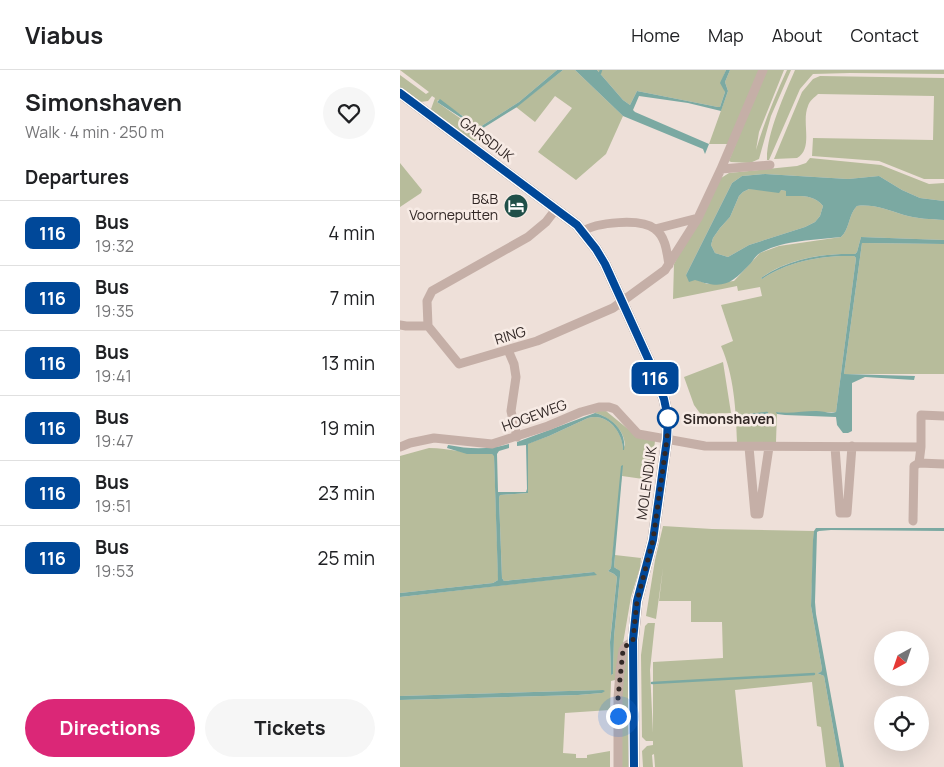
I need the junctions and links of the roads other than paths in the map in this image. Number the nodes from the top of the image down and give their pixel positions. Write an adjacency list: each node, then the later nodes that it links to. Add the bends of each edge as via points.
1 (763, 70): 4 (street, RING)
2 (400, 92): 5 (main road, GARSDIJK)
3 (770, 165): 4 (street)
4 (722, 169): 6 (street, RING)
5 (556, 209): 8 (main road, MOLENDIJK); 12 (street, via 528,237 432,291 427,301)
6 (698, 218): 7 (street); 9 (street, RING)
7 (656, 229): 8 (street, via 631,222 596,225); 9 (street, via 666,247)
8 (582, 232): 10 (main road, MOLENDIJK, via 605,264)
9 (669, 265): 10 (street, RING)
10 (621, 301): 13 (street, RING, via 537,341); 16 (main road, MOLENDIJK, via 664,399 668,418)
11 (400, 325): 12 (street)
12 (428, 326): 13 (street, RING, via 459,364)
13 (508, 350): 15 (street, via 516,377 512,411)
14 (944, 416): 22 (street, via 921,415)
15 (516, 437): 16 (street, HOGEWEG, via 581,412 609,407 615,409 638,434); 17 (street, HOGEWEG, via 492,444 434,438)
16 (667, 439): 20 (street, via 705,446); 26 (main road, MOLENDIJK, via 653,540 637,601)
17 (400, 446)
18 (768, 446): 20 (street); 20 (street, via 759,514 755,514); 21 (street)
19 (852, 446): 21 (street); 21 (street, via 847,513 840,513); 22 (street)
20 (749, 447)
21 (835, 447)
22 (921, 447): 23 (street)
23 (919, 463): 24 (street); 25 (street, via 914,466)
24 (944, 464)
25 (913, 521)
26 (633, 640): 27 (street, MOLENDIJK, via 623,650 620,671); 28 (main road, MOLENDIJK)
27 (618, 767)
28 (634, 767)

